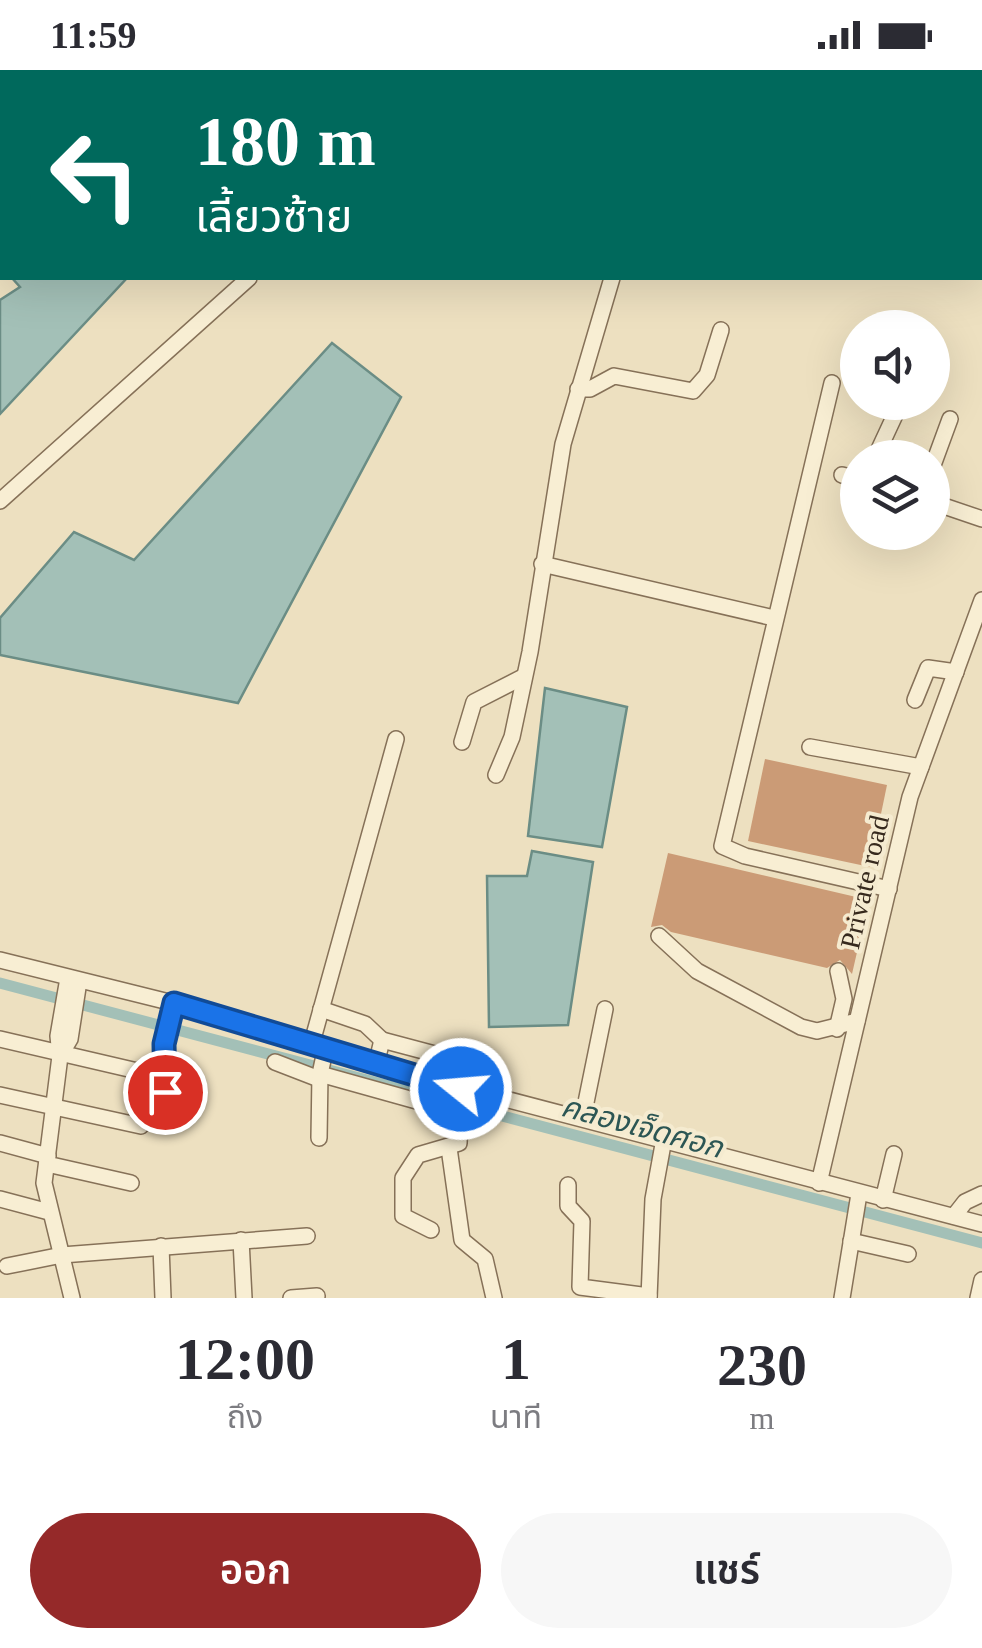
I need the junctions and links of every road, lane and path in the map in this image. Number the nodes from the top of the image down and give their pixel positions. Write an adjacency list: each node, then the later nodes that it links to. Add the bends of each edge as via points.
1 (247, 280): 6 (street)
2 (611, 280): 5 (street)
3 (721, 330): 5 (street, via 707,375 693,391 608,376 590,389)
4 (832, 383): 11 (street)
5 (578, 388): 9 (street)
6 (0, 501)
7 (950, 508): 8 (street)
8 (982, 518)
9 (542, 564): 11 (street); 13 (street)
10 (982, 600): 12 (street, Private road)
11 (774, 618): 20 (street, via 722,846)
12 (956, 672): 14 (street, via 928,668); 18 (street, Private road)
13 (522, 677): 16 (street, via 474,702); 19 (street, via 512,737)
14 (914, 700)
15 (396, 739): 27 (street)
16 (462, 742)
17 (810, 747): 18 (street)
18 (921, 767): 20 (street, Private road)
19 (496, 776)
20 (890, 889): 28 (street, Private road)
21 (659, 936): 29 (street, via 729,991 802,1027)
22 (0, 960): 24 (street)
23 (838, 971): 29 (street, via 844,999)
24 (74, 985): 25 (street); 32 (street)
25 (171, 1008): 36 (street); 40 (street)
26 (605, 1009): 45 (street)
27 (321, 1010): 30 (street, via 365,1024); 36 (street)
28 (857, 1021): 29 (street); 53 (street, Private road)
29 (837, 1029)
30 (382, 1040): 33 (street); 37 (street)
31 (1, 1045): 32 (street)
32 (60, 1056): 38 (street); 43 (street)
33 (446, 1058)
34 (483, 1058): 41 (street)
35 (275, 1062): 36 (street)
36 (320, 1063): 37 (street); 44 (street); 47 (street)
37 (376, 1065): 39 (street)
38 (146, 1073)
39 (462, 1088): 41 (street); 44 (street)
40 (165, 1092)
41 (484, 1093): 45 (street)
42 (0, 1095): 43 (street)
43 (55, 1110): 46 (street); 52 (street)
44 (455, 1111): 49 (street, via 462,1137)
45 (583, 1117): 50 (street)
46 (140, 1126)
47 (318, 1138)
48 (0, 1143): 52 (street)
49 (449, 1148): 63 (street, via 418,1155 404,1178 403,1216); 78 (street, via 462,1240 485,1259)
50 (662, 1151): 53 (street); 73 (street)
51 (894, 1154): 58 (street)
52 (47, 1160): 54 (street); 60 (street)
53 (819, 1183): 59 (street)
54 (131, 1184)
55 (568, 1185): 73 (street, via 568,1206 582,1220 580,1286)
56 (982, 1194): 61 (street)
57 (0, 1199): 60 (street)
58 (883, 1200): 59 (street); 61 (street)
59 (857, 1203): 66 (street)
60 (49, 1212): 69 (street)
61 (954, 1216): 62 (street)
62 (982, 1224)
63 (431, 1230)
64 (307, 1236): 65 (street)
65 (240, 1240): 67 (street); 76 (street)
66 (851, 1241): 68 (street); 79 (street)
67 (161, 1246): 69 (street); 75 (street)
68 (908, 1254)
69 (62, 1256): 70 (street); 74 (street)
70 (8, 1266)
71 (982, 1280): 80 (street)
72 (317, 1296): 77 (street)
73 (649, 1297)
74 (72, 1298)
75 (163, 1298)
76 (244, 1298)
77 (291, 1298)
78 (494, 1298)
79 (842, 1298)
80 (978, 1298)

